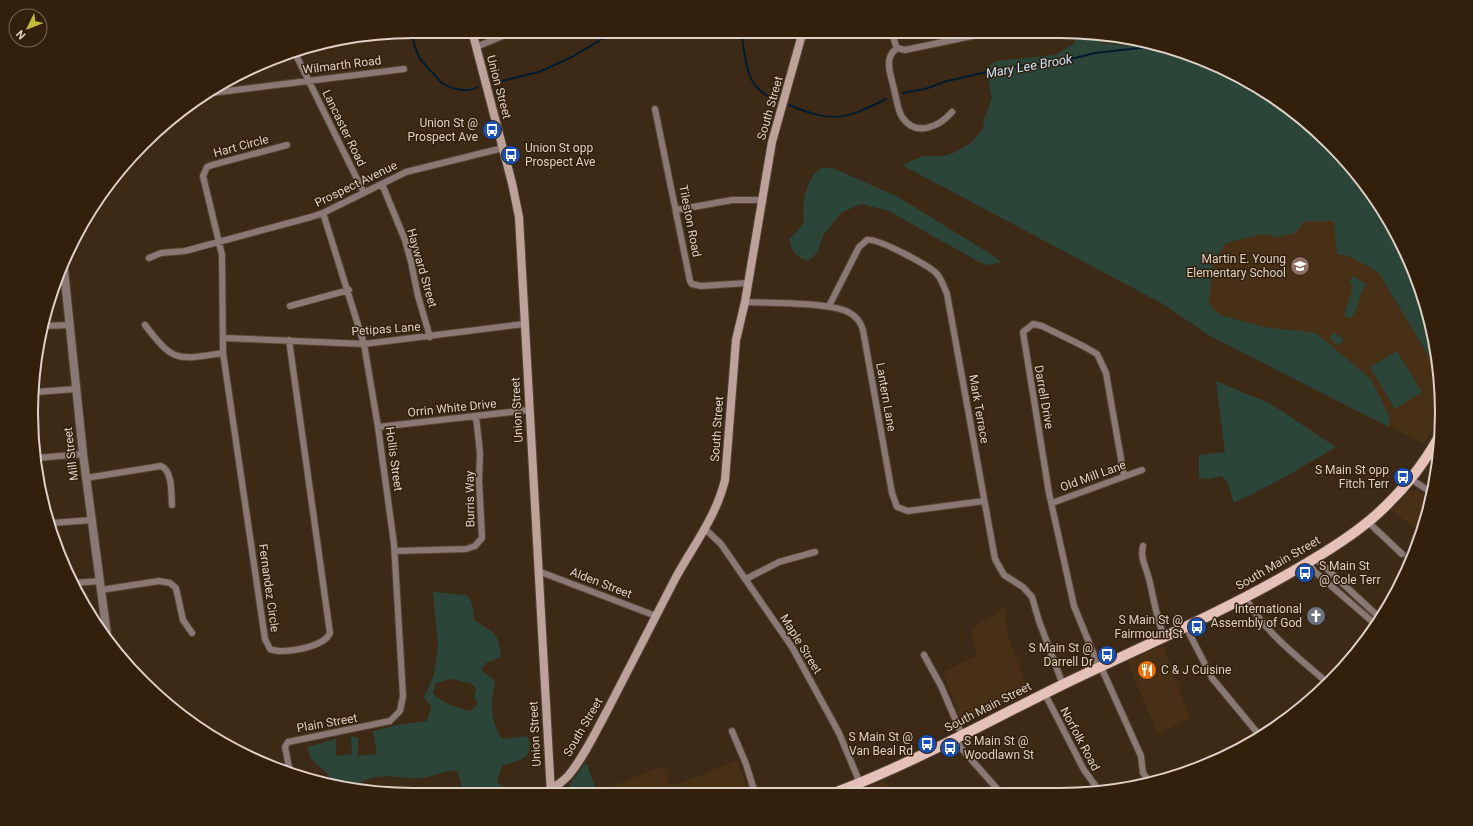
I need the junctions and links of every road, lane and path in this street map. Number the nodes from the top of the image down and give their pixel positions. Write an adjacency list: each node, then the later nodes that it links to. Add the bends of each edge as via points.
1 (474, 38): 6 (main road, Union Street)
2 (498, 38): 6 (street)
3 (801, 38): 18 (main road, South Street, via 772,142)
4 (893, 38): 7 (street)
5 (962, 38): 7 (street, via 905,50)
6 (476, 47): 15 (main road, Union Street)
7 (897, 48): 13 (street, via 890,57 889,67 899,107 906,122 920,128 928,128 938,125)
8 (297, 57): 10 (street, Lancaster Road)
9 (404, 69): 10 (street, Wilmarth Road)
10 (309, 81): 11 (street, Wilmarth Road); 17 (street, Lancaster Road)
11 (219, 92)
12 (655, 108): 19 (street, Tileston Road)
13 (952, 112)
14 (287, 145): 21 (street, Hart Circle, via 212,165 204,171 204,184)
15 (503, 148): 16 (street, Prospect Avenue, via 417,168); 30 (main road, Union Street, via 518,212)
16 (382, 184): 17 (street, Prospect Avenue); 33 (street, Hayward Street, via 411,262)
17 (364, 193): 20 (street, Prospect Avenue)
18 (763, 200): 19 (street, via 732,200); 24 (main road, South Street)
19 (676, 210): 24 (street, Tileston Road, via 692,284 701,286)
20 (323, 213): 21 (street, Prospect Avenue); 25 (street, Hollis Street)
21 (220, 241): 22 (street, Prospect Avenue, via 185,251 162,253); 34 (street, Fernandez Circle)
22 (150, 258)
23 (64, 275): 29 (street, Mill Street)
24 (747, 283): 26 (main road, South Street)
25 (349, 290): 27 (street); 36 (street, Hollis Street)
26 (745, 302): 28 (street, Lantern Lane); 57 (main road, South Street, via 736,340 725,480 718,505)
27 (290, 306)
28 (829, 306): 51 (street, Lantern Lane, via 851,313 862,326 892,493 897,507 908,511); 51 (street, Mark Terrace, via 859,247 867,240 882,243 927,267 942,280 947,294)
29 (69, 324): 32 (street); 38 (street, Mill Street)
30 (524, 324): 33 (street, Petipas Lane); 40 (main road, Union Street)
31 (145, 325): 37 (street, via 164,349 179,358 189,359)
32 (49, 326)
33 (430, 337): 36 (street, Petipas Lane)
34 (224, 338): 35 (street, Petipas Lane); 37 (street, Fernandez Circle)
35 (289, 340): 36 (street, Petipas Lane); 37 (street, Fernandez Circle, via 330,633 324,642 281,652 270,649 265,639)
36 (364, 344): 42 (street, Hollis Street)
37 (223, 353)
38 (76, 389): 39 (street); 44 (street, Mill Street)
39 (39, 392)
40 (529, 410): 41 (street, Orrin White Drive); 63 (main road, Union Street)
41 (476, 417): 42 (street, Orrin White Drive); 59 (street, Burris Way, via 480,453 478,480 482,538 475,546 466,549)
42 (378, 427): 59 (street, Hollis Street)
43 (1433, 445): 49 (main road, South Main Street)
44 (83, 454): 45 (street); 48 (street, Mill Street)
45 (41, 458)
46 (1142, 470): 47 (street, Old Mill Lane)
47 (1124, 476): 52 (street, Old Mill Lane); 52 (street, Darrell Drive, via 1106,373 1097,354 1042,326 1033,324 1023,332)
48 (86, 478): 53 (street, via 161,466 169,475); 54 (street, Mill Street)
49 (1411, 479): 50 (street); 55 (main road, South Main Street)
50 (1427, 490)
51 (984, 501): 79 (street, Mark Terrace, via 996,562 1004,575 1023,587 1032,597 1038,621)
52 (1052, 503): 77 (street, Darrell Drive, via 1074,606)
53 (172, 505)
54 (92, 520): 56 (street); 65 (street, Mill Street)
55 (1368, 522): 61 (street); 62 (main road, South Main Street)
56 (55, 523)
57 (705, 529): 64 (street, Maple Street, via 718,540); 70 (main road, South Street)
58 (1143, 546): 75 (street, via 1143,559 1157,618)
59 (395, 551): 81 (street, Hollis Street, via 403,696)
60 (815, 552): 64 (street, via 779,562)
61 (1402, 554)
62 (1311, 560): 68 (main road, South Main Street); 69 (street); 71 (street, via 1313,569)
63 (538, 571): 70 (street, Alden Street); 89 (main road, Union Street)
64 (746, 579): 87 (street, Maple Street, via 799,659 839,733)
65 (100, 581): 66 (street); 67 (street, Mill Street)
66 (79, 583)
67 (102, 590): 73 (street, Mill Street); 74 (street, via 159,581 170,583 176,588 184,620)
68 (1245, 598): 72 (main road, South Main Street); 78 (street, via 1255,614 1276,637)
69 (1376, 615)
70 (656, 616): 90 (main road, South Street, via 583,754 565,779)
71 (1372, 621)
72 (1186, 626): 75 (main road, South Main Street); 83 (street, via 1214,682)
73 (106, 629)
74 (192, 633)
75 (1164, 636): 77 (main road, South Main Street)
76 (924, 655): 84 (street, via 941,686)
77 (1100, 667): 79 (main road, South Main Street); 86 (street, Darrell Drive, via 1141,756 1143,773)
78 (1324, 679)
79 (1063, 685): 80 (main road, South Main Street)
80 (1045, 694): 84 (main road, South Main Street); 88 (street, Norfolk Road, via 1086,774)
81 (398, 714): 85 (street, Plain Street, via 393,720 382,724 290,741 284,747)
82 (732, 730): 91 (street)
83 (1257, 732)
84 (959, 737): 87 (main road, South Main Street); 93 (street, via 961,748)
85 (289, 767)
86 (1147, 778)
87 (860, 783): 92 (main road, South Main Street)
88 (1095, 786)
89 (551, 788)
90 (553, 788)
91 (753, 788)
92 (851, 788)
93 (996, 788)

